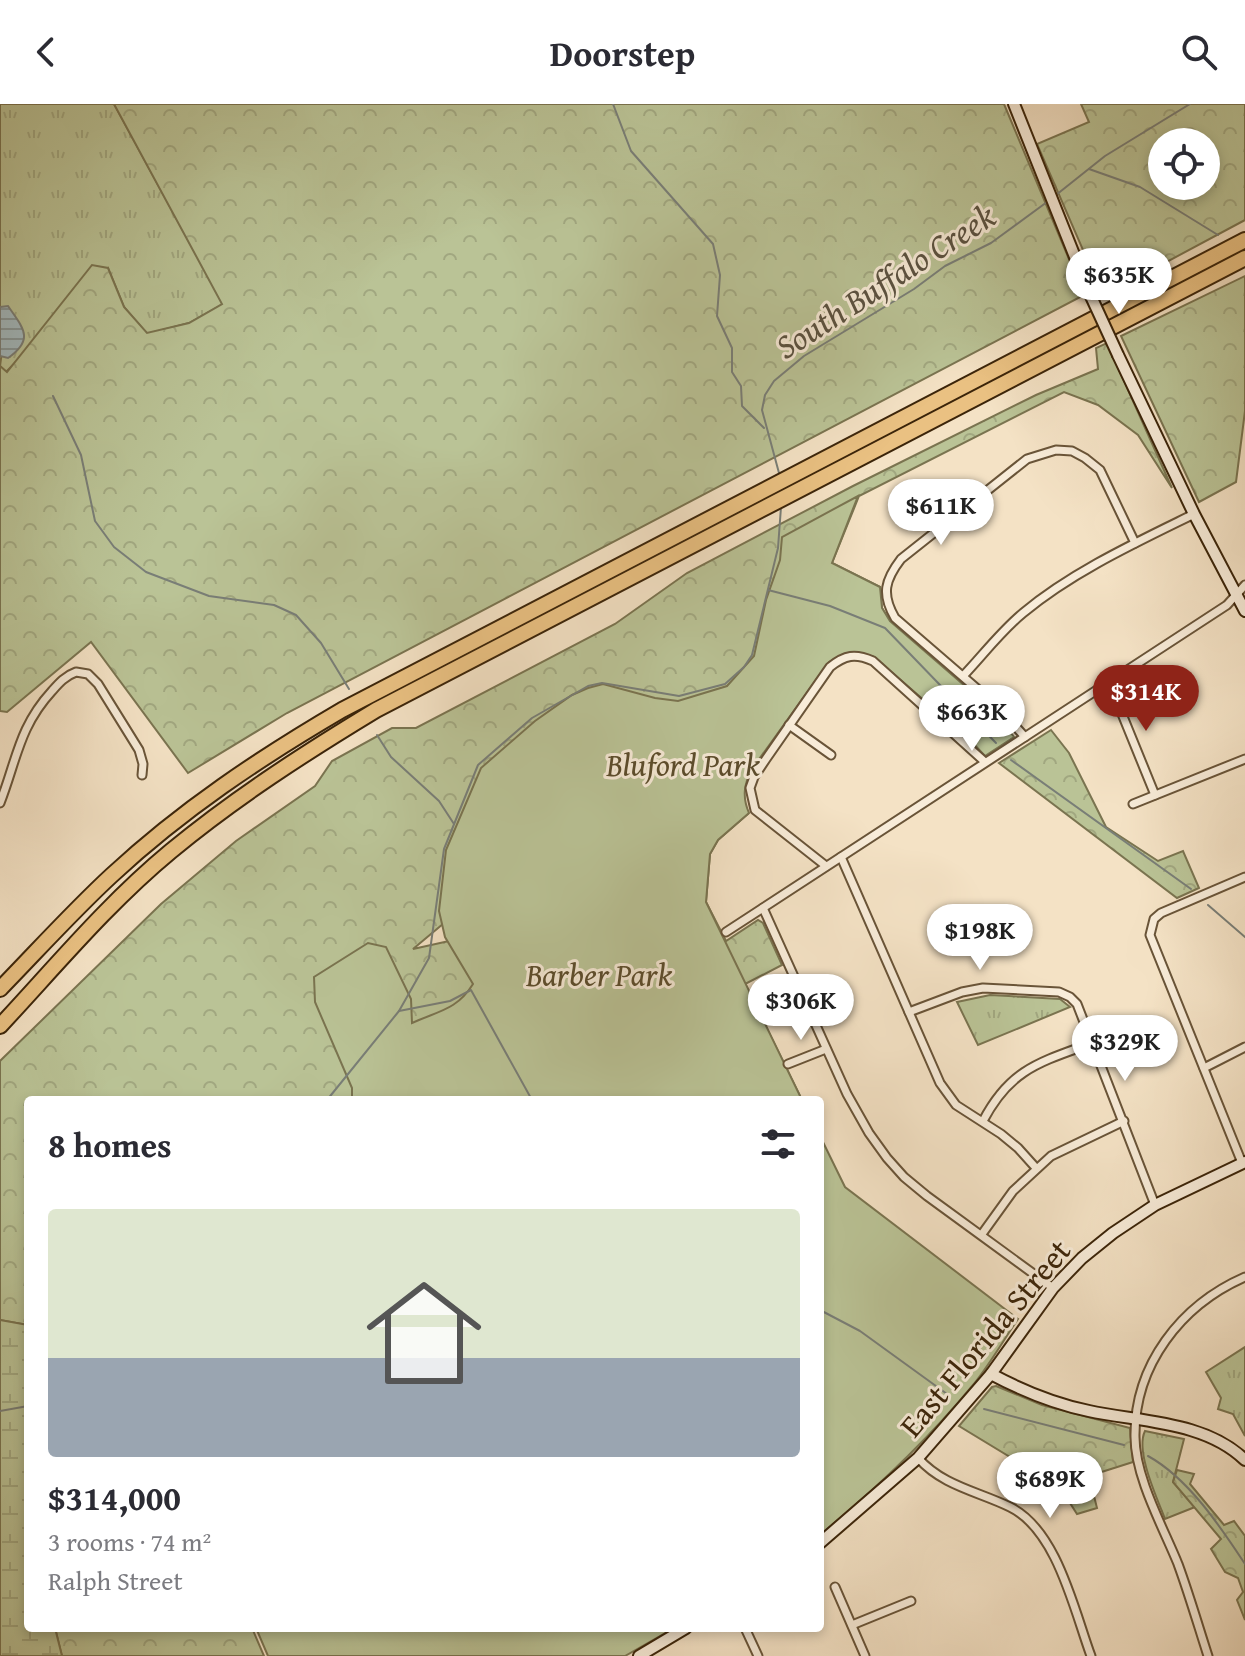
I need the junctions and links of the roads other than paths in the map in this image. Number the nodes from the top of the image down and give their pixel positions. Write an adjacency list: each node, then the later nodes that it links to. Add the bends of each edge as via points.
1 (1014, 104): 4 (street, bridge, via 1089,292)
2 (1245, 240): 25 (highway, via 342,710 249,766 164,830)
3 (1245, 258): 27 (highway, via 376,710 295,760 170,852)
4 (1194, 514): 5 (street); 7 (street)
5 (1135, 543): 9 (street, via 1022,613); 9 (street, via 1100,470 1085,458 1056,450 1027,459 901,559 889,575 887,604 895,618)
6 (1245, 585): 7 (street)
7 (1236, 595): 8 (street); 10 (street)
8 (1245, 611)
9 (963, 676): 12 (street)
10 (1109, 682): 12 (street); 17 (street)
11 (789, 725): 13 (street); 15 (street, via 830,667 839,659 861,655); 21 (street, via 754,777 751,799 755,810)
12 (1025, 737): 15 (street)
13 (831, 755)
14 (1245, 759): 17 (street)
15 (985, 762): 20 (street)
16 (142, 775): 18 (street, via 139,750 98,684 76,672 38,706 25,728)
17 (1155, 795): 19 (street)
18 (0, 803)
19 (1133, 804)
20 (841, 857): 21 (street); 26 (street)
21 (826, 866): 23 (street)
22 (1245, 877): 32 (street, via 1169,908 1150,927)
23 (763, 908): 24 (street); 30 (street)
24 (726, 932)
25 (0, 989)
26 (909, 1012): 28 (street, via 983,988 1059,992 1077,1004); 33 (street, via 940,1083 956,1105)
27 (0, 1026)
28 (1092, 1043): 33 (street, via 1023,1072 993,1101); 34 (street)
29 (1245, 1047): 32 (street)
30 (826, 1049): 31 (street); 38 (street, via 887,1158 927,1196)
31 (788, 1064)
32 (1204, 1068): 35 (street)
33 (983, 1121): 36 (street)
34 (1124, 1121): 36 (street, via 1072,1143); 37 (street)
35 (1244, 1163): 37 (street, East Florida Street)
36 (1036, 1168): 38 (street)
37 (1155, 1205): 40 (street, East Florida Street, via 1113,1233)
38 (982, 1234): 40 (street)
39 (1245, 1277): 42 (street, via 1197,1304 1175,1328 1145,1377)
40 (1053, 1288): 41 (street, East Florida Street)
41 (991, 1374): 42 (street, via 1087,1411); 43 (street, East Florida Street)
42 (1137, 1418): 44 (street, via 1200,1434); 55 (street, via 1140,1468)
43 (918, 1458): 45 (street, East Florida Street); 54 (street, via 945,1482 1013,1509 1037,1529 1054,1558)
44 (1245, 1460)
45 (824, 1540)
46 (835, 1587): 48 (street)
47 (911, 1601): 48 (street)
48 (852, 1625): 53 (street)
49 (680, 1632): 51 (street)
50 (747, 1632): 52 (street)
51 (645, 1655)
52 (758, 1656)
53 (865, 1656)
54 (1091, 1656)
55 (1208, 1656)

